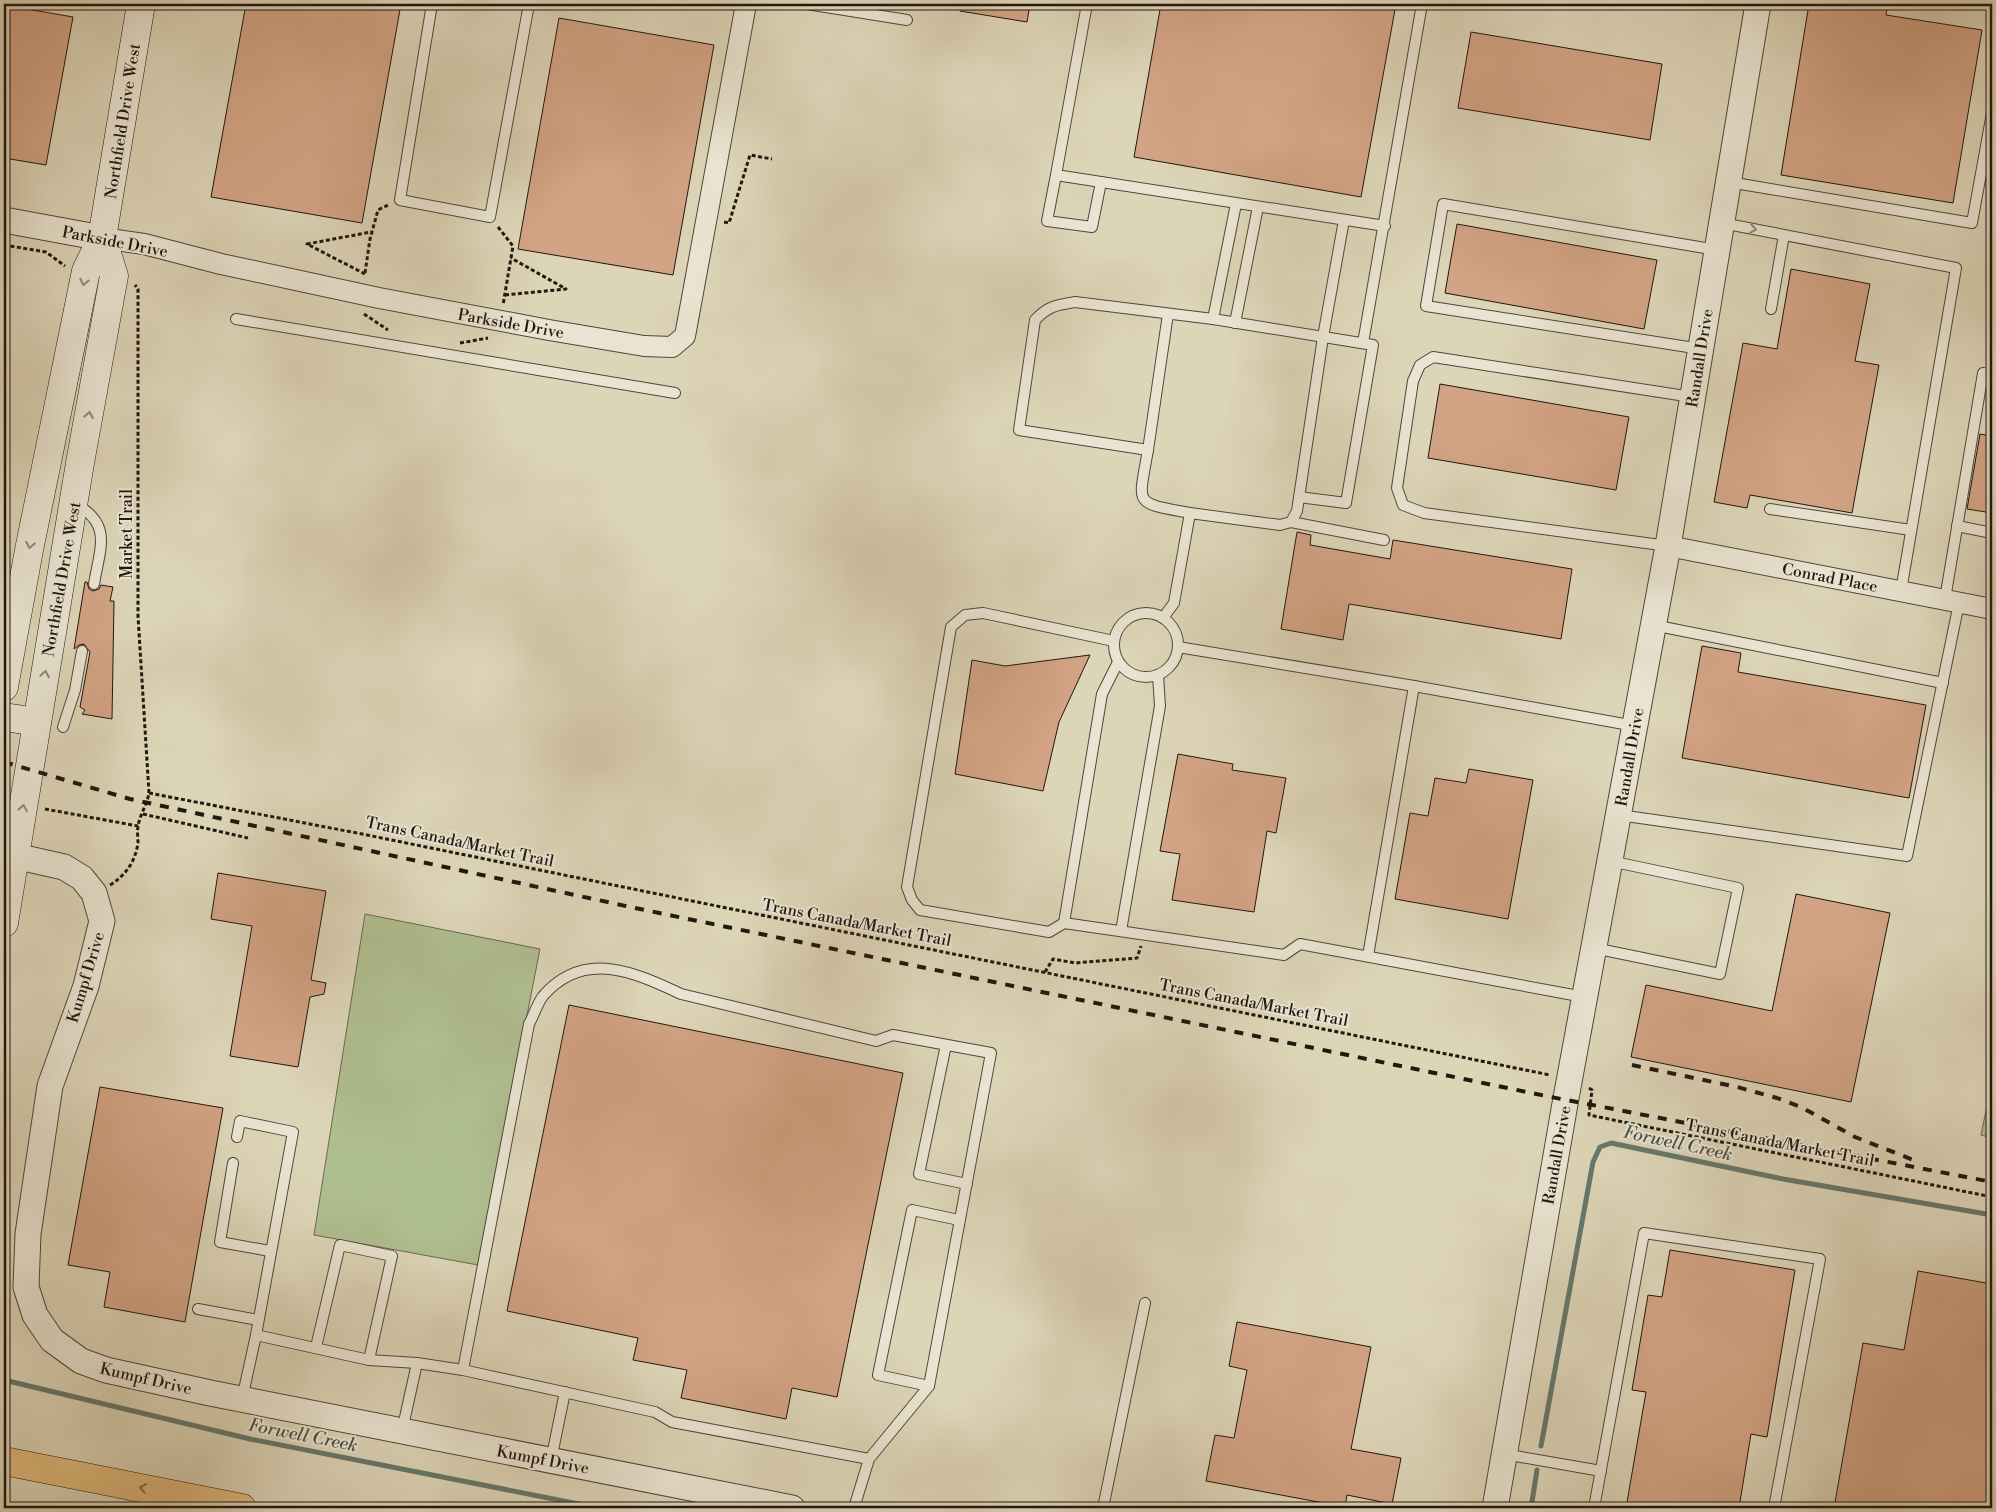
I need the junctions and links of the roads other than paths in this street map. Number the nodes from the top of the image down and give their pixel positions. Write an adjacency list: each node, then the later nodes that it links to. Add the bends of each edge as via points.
1 (141, 4): 21 (main road, Northfield Drive West)
2 (432, 4): 3 (lane, via 400,200 490,217)
3 (529, 4)
4 (746, 4): 21 (street, Parkside Drive, via 685,336 672,347 644,346 558,332 389,300 144,244)
5 (807, 4): 9 (lane)
6 (1087, 4): 11 (lane)
7 (1422, 4): 19 (lane)
8 (1758, 4): 13 (street, Randall Drive)
9 (907, 20)
10 (1992, 113): 13 (lane, via 1972,223)
11 (1056, 175): 12 (lane); 12 (lane, via 1047,221 1092,227)
12 (1101, 182): 14 (lane)
13 (1729, 182): 18 (street, Randall Drive)
14 (1236, 204): 15 (lane); 26 (lane)
15 (1258, 207): 17 (lane); 27 (lane)
16 (4, 220): 21 (street, Parkside Drive)
17 (1344, 220): 19 (lane); 28 (lane)
18 (1722, 223): 20 (lane, one-way to 20); 22 (street, Randall Drive)
19 (1385, 226): 29 (lane)
20 (1784, 235): 23 (lane); 42 (lane, via 1956,268)
21 (102, 238): 36 (main road, Northfield Drive West, one-way to 21, via 114,276); 39 (main road, Northfield Drive West, one-way to 39, via 86,271)
22 (1717, 251): 30 (street, Randall Drive); 30 (lane, via 1443,204 1426,306)
23 (1771, 310)
24 (1168, 314): 26 (lane); 34 (lane); 34 (lane, via 1075,302 1055,305 1035,320 1032,338 1019,430)
25 (236, 319): 32 (lane)
26 (1213, 319): 27 (lane)
27 (1235, 323): 28 (lane)
28 (1323, 338): 29 (lane); 35 (lane)
29 (1363, 344): 35 (lane, via 1373,345 1346,503)
30 (1701, 349): 33 (street, Randall Drive)
31 (1992, 375): 41 (lane, via 1983,373)
32 (675, 393)
33 (1693, 398): 45 (street, Randall Drive); 45 (lane, via 1433,357 1420,365 1413,382 1397,488 1403,505 1424,513)
34 (1148, 450): 38 (lane, via 1140,492 1143,499 1148,505)
35 (1299, 497): 40 (lane)
36 (74, 502): 39 (main road, via 53,504); 46 (lane, via 90,511 100,526 101,543); 61 (main road, Northfield Drive West, one-way to 36)
37 (1770, 509): 42 (lane)
38 (1190, 513): 40 (lane, via 1280,526); 50 (lane, via 1174,603)
39 (36, 517): 59 (main road, Northfield Drive West, one-way to 59)
40 (1291, 522): 44 (lane)
41 (1957, 526): 43 (lane); 48 (lane)
42 (1911, 530): 47 (lane)
43 (1992, 532)
44 (1384, 540)
45 (1668, 546): 47 (street, Conrad Place); 51 (street, Randall Drive)
46 (94, 584)
47 (1901, 590): 48 (street, Conrad Place)
48 (1952, 601): 49 (street, Conrad Place); 57 (lane)
49 (1992, 609)
50 (1163, 618): 52 (lane, via 1152,613 1133,616 1117,630); 53 (lane, via 1172,626)
51 (1653, 625): 57 (lane); 62 (street, Randall Drive)
52 (1114, 641): 55 (lane); 67 (lane, via 983,613 965,615 952,627 907,887 920,910 1048,932)
53 (1178, 647): 56 (lane, via 1172,664); 58 (lane)
54 (82, 650): 61 (lane, via 75,690)
55 (1118, 662): 56 (lane, via 1136,676 1148,678); 67 (lane, via 1102,694)
56 (1158, 675): 68 (lane, via 1160,706)
57 (1943, 683): 63 (lane, via 1907,856)
58 (1414, 686): 62 (lane); 70 (lane)
59 (4, 687)
60 (4, 716): 61 (main road)
61 (50, 724): 64 (main road, Northfield Drive West, one-way to 61)
62 (1635, 726): 63 (street, Randall Drive)
63 (1619, 815): 65 (street, Randall Drive)
64 (15, 856): 66 (main road, Northfield Drive West); 88 (street, Kumpf Drive, via 64,867 82,878 94,893 102,921 86,986 50,1086 28,1234 26,1288 35,1315 52,1340 81,1361 106,1370)
65 (1610, 861): 69 (street, Randall Drive); 69 (lane, via 1738,888 1720,974)
66 (4, 923)
67 (1064, 923): 68 (lane)
68 (1120, 931): 70 (lane, via 1284,955 1300,944)
69 (1594, 948): 71 (street, Randall Drive)
70 (1368, 956): 71 (lane)
71 (1586, 998): 91 (street, Randall Drive)
72 (946, 1045): 75 (lane, via 991,1053); 75 (lane, via 919,1174); 85 (lane, via 893,1035 876,1041 681,994 623,970 592,968 562,980 542,998 529,1024)
73 (237, 1137): 77 (lane, via 240,1121 293,1132)
74 (233, 1163): 77 (lane, via 220,1242)
75 (967, 1184): 76 (lane)
76 (959, 1220): 86 (lane); 86 (lane, via 912,1210 878,1375)
77 (270, 1252): 80 (lane)
78 (1145, 1303): 100 (lane)
79 (198, 1309): 80 (lane)
80 (258, 1320): 81 (lane)
81 (256, 1335): 82 (lane); 88 (lane)
82 (316, 1347): 83 (lane); 83 (lane, via 340,1245 392,1256)
83 (369, 1360): 84 (lane)
84 (418, 1363): 85 (lane); 89 (lane)
85 (463, 1370): 87 (lane)
86 (929, 1386): 92 (lane)
87 (565, 1392): 92 (lane, via 655,1412 672,1422); 94 (lane)
88 (242, 1399): 89 (street, Kumpf Drive)
89 (402, 1431): 94 (street, Kumpf Drive)
90 (4, 1453): 96 (highway)
91 (1504, 1454): 95 (lane); 101 (street, Randall Drive)
92 (869, 1459): 99 (lane)
93 (4, 1460): 96 (highway)
94 (551, 1460): 98 (street, Kumpf Drive)
95 (1601, 1471): 102 (lane); 103 (lane, via 1644,1233 1820,1259)
96 (75, 1475): 97 (highway, one-way to 96)
97 (242, 1508)
98 (792, 1508)
99 (854, 1508)
100 (1103, 1508)
101 (1495, 1508)
102 (1594, 1508)
103 (1774, 1508)

